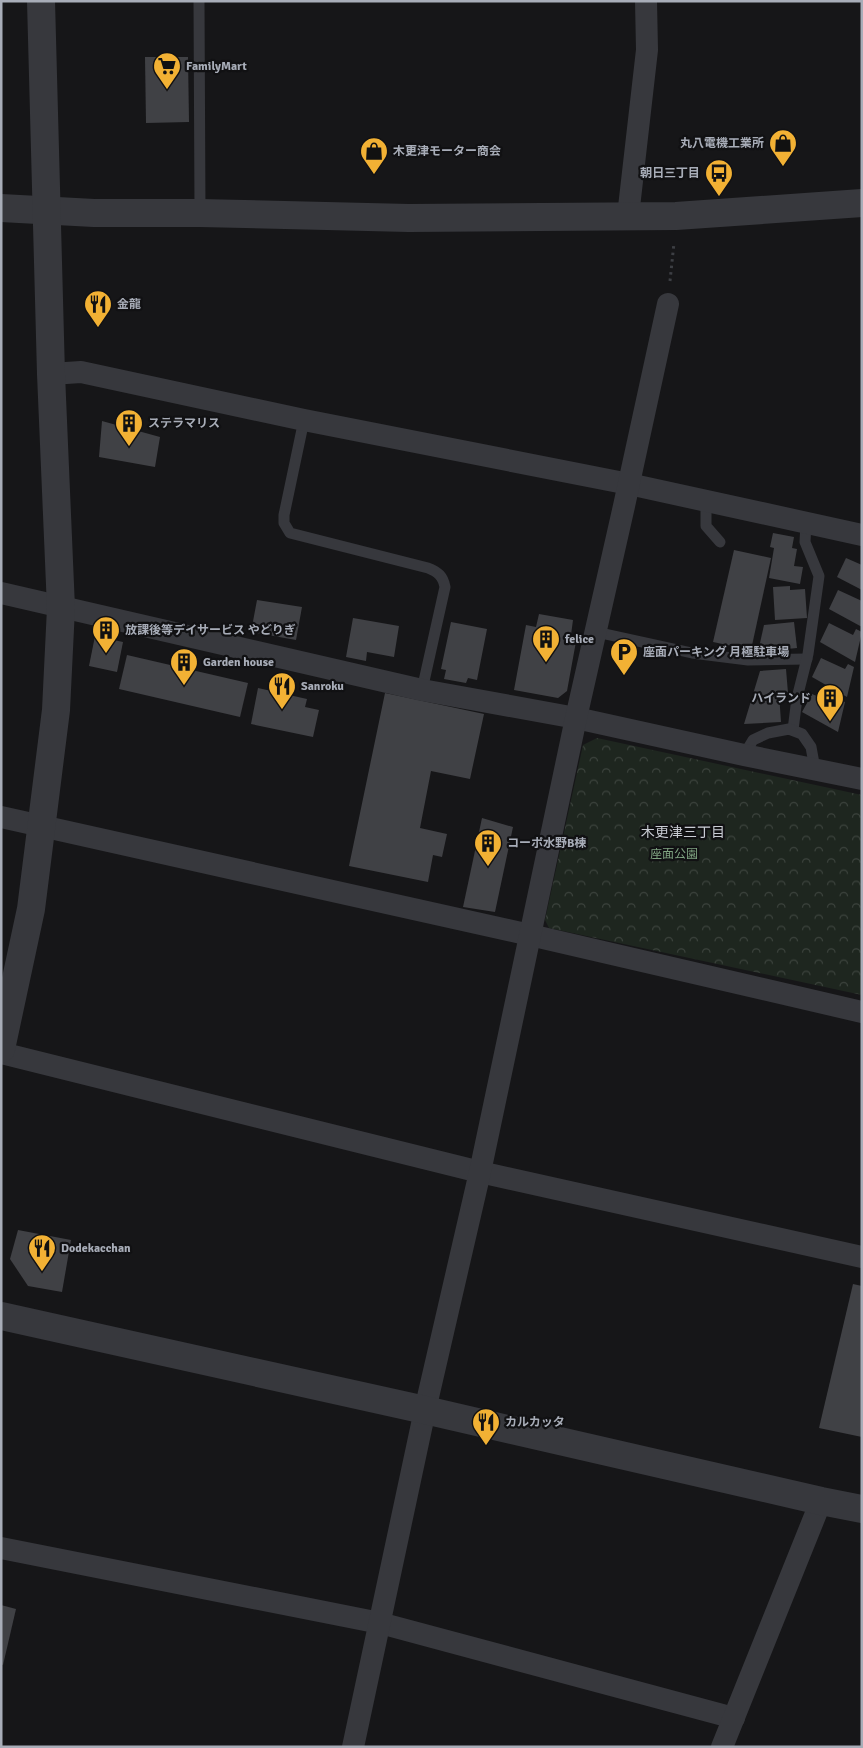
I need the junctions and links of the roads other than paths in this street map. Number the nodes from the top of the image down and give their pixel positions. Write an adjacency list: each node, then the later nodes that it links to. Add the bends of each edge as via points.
1 (41, 1): 6 (street)
2 (199, 1): 7 (lane)
3 (646, 1): 8 (street, via 647,50)
4 (862, 203): 8 (street, via 676,216)
5 (1, 208): 6 (street)
6 (48, 211): 7 (street); 10 (street)
7 (200, 213): 8 (street, via 409,218)
8 (628, 216)
9 (668, 304): 12 (street)
10 (52, 374): 11 (street, via 81,372); 18 (street)
11 (304, 420): 12 (street); 21 (lane, via 284,515 284,523 290,532 428,568 444,580)
12 (630, 484): 13 (street); 19 (street)
13 (706, 500): 14 (street); 16 (lane, via 706,526)
14 (806, 523): 15 (street); 20 (lane, via 805,542 819,576)
15 (862, 535)
16 (720, 542)
17 (1, 593): 18 (street)
18 (60, 608): 21 (street); 28 (street, via 56,710)
19 (596, 632): 20 (lane, via 692,654 748,660); 22 (street)
20 (807, 659): 23 (lane)
21 (422, 690): 22 (street)
22 (576, 718): 24 (street); 29 (street)
23 (793, 730): 24 (lane, via 768,733 753,740); 25 (lane, via 802,734 811,747)
24 (744, 756): 25 (street)
25 (815, 769): 26 (street)
26 (862, 779)
27 (1, 817): 28 (street)
28 (41, 826): 29 (street); 31 (street, via 31,909)
29 (530, 935): 30 (street); 32 (street)
30 (862, 1012)
31 (1, 1051): 32 (street)
32 (480, 1172): 33 (street); 35 (street)
33 (861, 1255)
34 (1, 1316): 35 (street)
35 (425, 1410): 36 (street); 39 (street)
36 (822, 1501): 37 (street); 40 (street)
37 (862, 1509)
38 (1, 1548): 39 (street)
39 (380, 1623): 40 (street); 41 (street)
40 (734, 1718): 42 (street)
41 (353, 1747)
42 (722, 1747)

